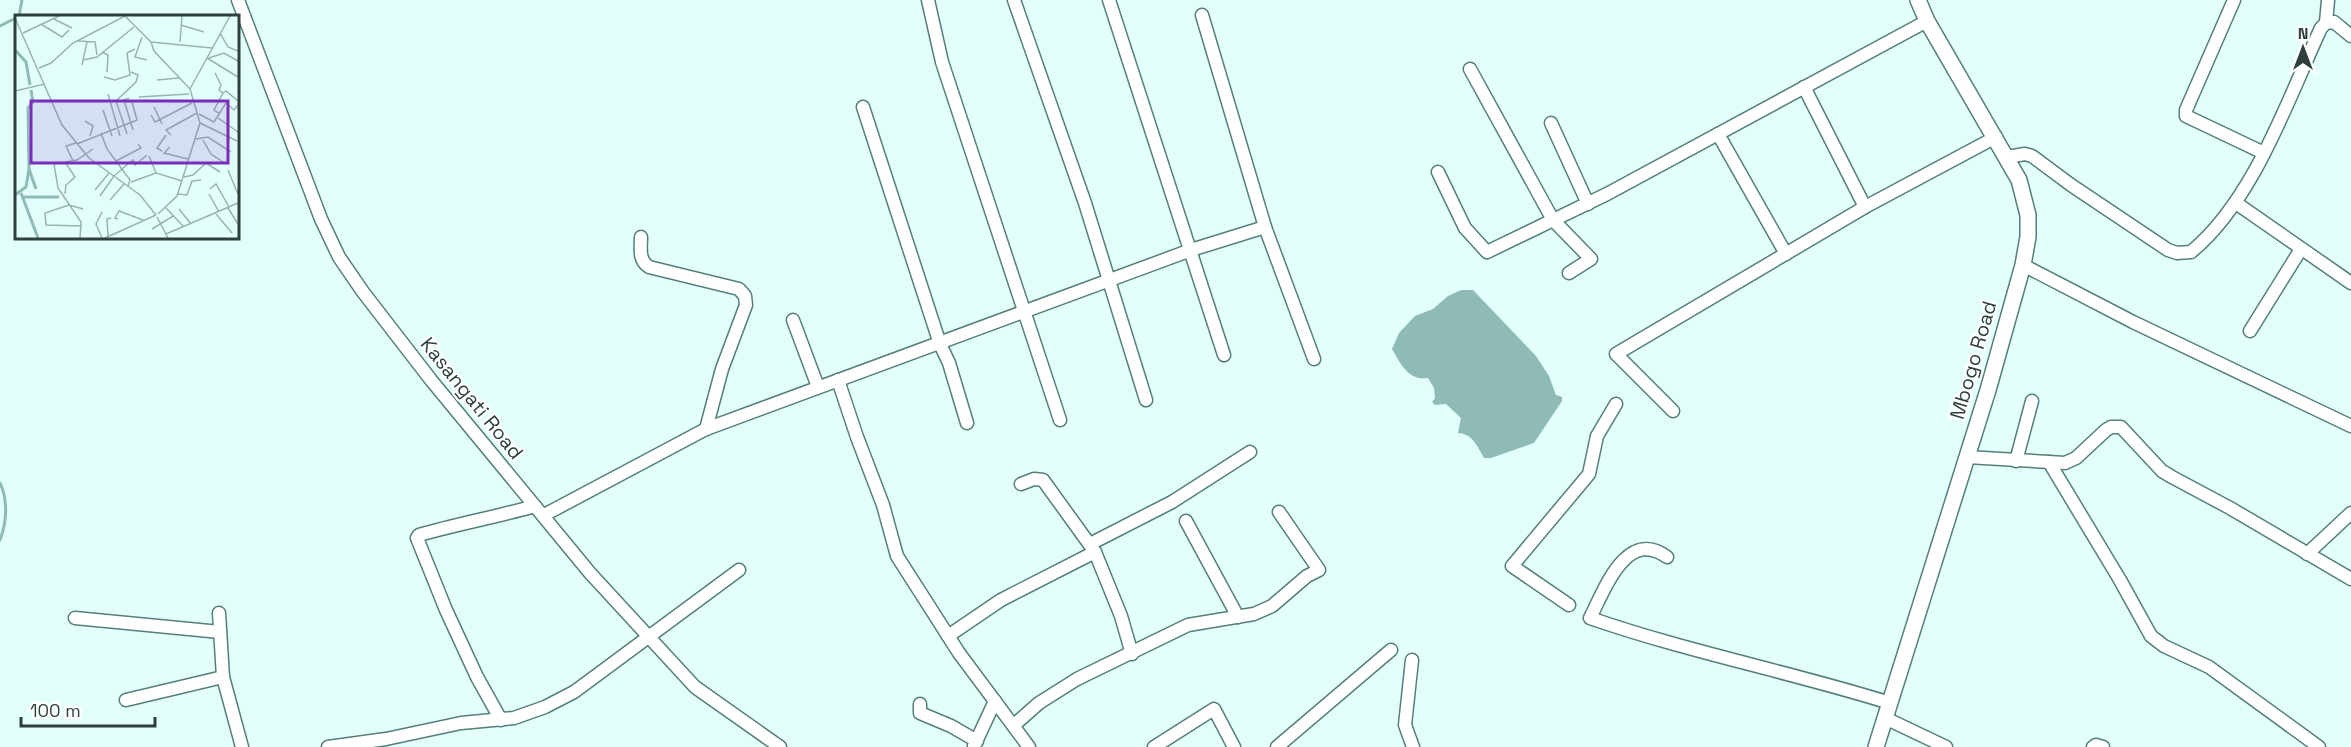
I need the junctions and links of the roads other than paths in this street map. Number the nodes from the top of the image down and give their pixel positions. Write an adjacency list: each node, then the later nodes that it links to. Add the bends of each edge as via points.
1 (238, 0): 55 (street, Kasangati Road, via 321,219 339,256 431,380)
2 (927, 0): 34 (street, via 942,62)
3 (1014, 0): 32 (street, via 1085,202)
4 (1109, 0): 28 (street)
5 (1918, 0): 9 (main road, Mbogo Road)
6 (2234, 0): 18 (street, via 2186,116)
7 (2328, 0): 10 (street)
8 (1202, 15): 25 (street)
9 (1927, 21): 13 (street); 17 (main road, Mbogo Road)
10 (2326, 23): 11 (street, via 2334,22); 18 (street)
11 (2351, 36)
12 (1470, 69): 24 (street)
13 (1804, 87): 16 (street); 23 (street)
14 (863, 107): 37 (street)
15 (1551, 123): 22 (street)
16 (1718, 134): 22 (street); 29 (street)
17 (1996, 137): 19 (main road, Mbogo Road); 23 (street)
18 (2264, 153): 21 (street)
19 (2007, 157): 21 (street, via 2032,156 2071,186 2178,253 2191,252); 30 (main road, Mbogo Road, via 2019,180 2028,215)
20 (1438, 172): 24 (street, via 1465,228 1487,252)
21 (2236, 203): 27 (street)
22 (1588, 204): 24 (street)
23 (1865, 207): 29 (street)
24 (1553, 219): 31 (street, via 1591,260)
25 (1265, 227): 28 (street); 39 (street)
26 (641, 237): 49 (street, via 641,255 649,267 740,289 744,296 746,305 722,369)
27 (2301, 249): 33 (street); 36 (street)
28 (1191, 250): 32 (street); 38 (street)
29 (1786, 254): 45 (street, via 1616,354)
30 (2023, 265): 48 (street); 51 (main road, Mbogo Road)
31 (1569, 273)
32 (1108, 281): 34 (street); 42 (street)
33 (2351, 283)
34 (1023, 312): 37 (street); 46 (street)
35 (793, 320): 41 (street)
36 (2250, 331)
37 (940, 344): 40 (street); 47 (street)
38 (1224, 355)
39 (1314, 359)
40 (838, 380): 41 (street); 70 (street, via 897,556)
41 (818, 387): 49 (street)
42 (1146, 400)
43 (2032, 401): 52 (street)
44 (1616, 404): 65 (street, via 1597,436 1589,474 1512,566)
45 (1673, 411)
46 (1060, 420)
47 (967, 423)
48 (2351, 426)
49 (706, 429): 58 (street)
50 (1250, 452): 60 (street)
51 (1967, 457): 52 (street); 78 (main road, Mbogo Road)
52 (2016, 460): 53 (street)
53 (2049, 462): 61 (street, via 2071,462 2106,430 2121,427 2162,471); 97 (street, via 2151,636 2209,667)
54 (1021, 484): 60 (street, via 1043,480)
55 (535, 506): 58 (street, Kasangati Road); 81 (street, via 417,538 446,610)
56 (1279, 512): 67 (street, via 1319,570 1272,606)
57 (2351, 513): 61 (street)
58 (544, 515): 71 (street, Kasangati Road, via 590,573)
59 (1186, 521): 67 (street)
60 (1093, 548): 70 (street, via 1000,600); 73 (street)
61 (2307, 554): 64 (street)
62 (1666, 557): 78 (street, via 1648,549 1627,557 1619,564 1590,618)
63 (739, 570): 71 (street)
64 (2351, 579)
65 (1569, 605)
66 (219, 613): 69 (street)
67 (1238, 617): 73 (street, via 1188,625)
68 (75, 618): 69 (street)
69 (220, 632): 75 (street)
70 (948, 636): 77 (street)
71 (650, 638): 81 (street, via 574,692 545,707); 87 (street, Kasangati Road, via 695,687)
72 (1390, 650): 91 (street)
73 (1132, 654): 82 (street, via 1077,679 1039,703)
74 (1412, 660): 92 (street, via 1405,725)
75 (223, 677): 76 (street); 85 (street)
76 (126, 700)
77 (995, 701): 82 (street); 84 (street)
78 (1890, 703): 80 (main road, Mbogo Road)
79 (920, 704): 84 (street, via 920,713 951,726)
80 (1885, 718): 93 (main road, Mbogo Road); 94 (street)
81 (501, 720): 83 (street, via 461,723)
82 (1014, 725): 88 (street)
83 (403, 742): 86 (street)
84 (975, 744)
85 (242, 747)
86 (328, 747)
87 (780, 747)
88 (1029, 747)
89 (1154, 747): 90 (street, via 1214,710)
90 (1234, 747)
91 (1277, 747)
92 (1413, 747)
93 (1876, 747)
94 (1946, 747)
95 (2092, 747): 96 (street)
96 (2103, 747)
97 (2319, 747)

